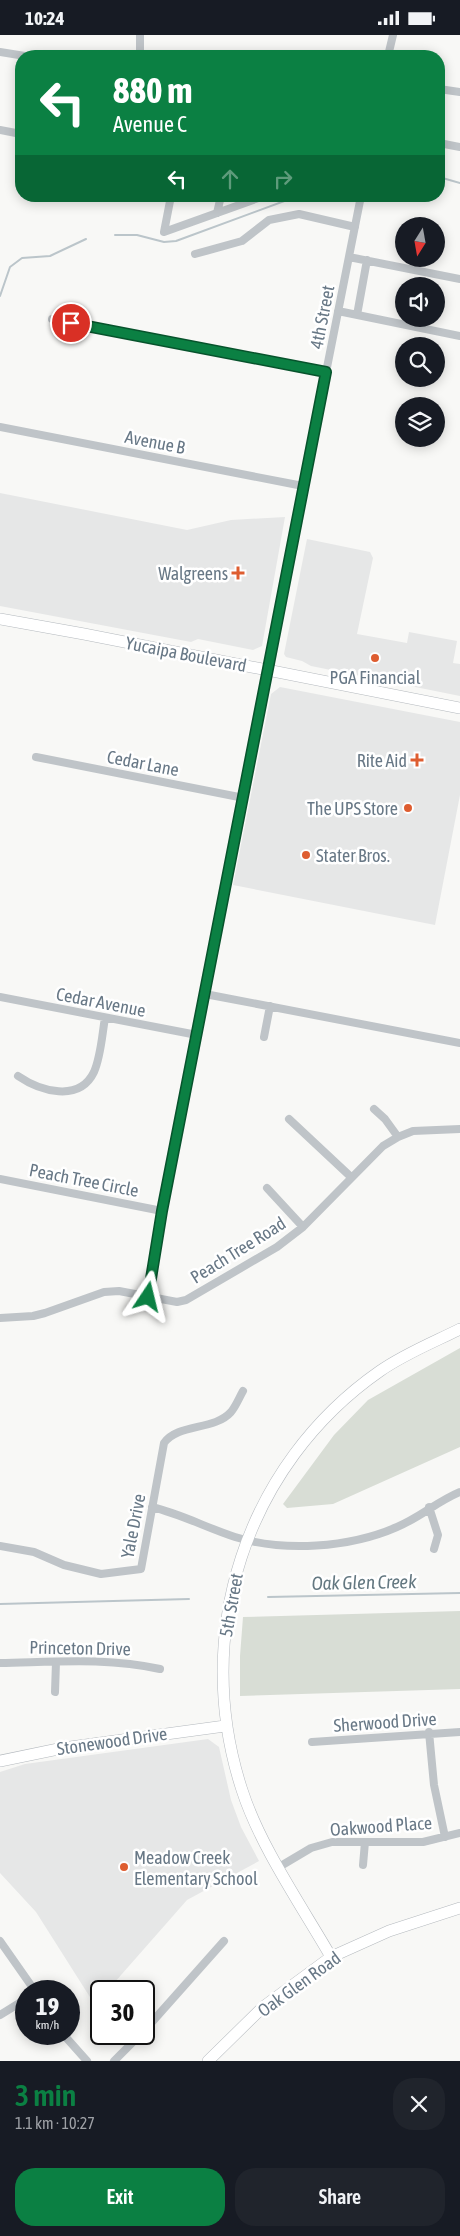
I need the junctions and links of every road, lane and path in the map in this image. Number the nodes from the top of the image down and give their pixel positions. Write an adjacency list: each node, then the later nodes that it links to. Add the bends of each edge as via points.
1 (140, 35): 3 (street)
2 (392, 35): 4 (street)
3 (140, 50)
4 (389, 50)
5 (0, 52): 6 (street)
6 (15, 54)
7 (445, 90): 8 (street)
8 (460, 93)
9 (0, 130): 10 (street)
10 (15, 133)
11 (445, 144): 12 (street)
12 (460, 147)
13 (170, 202): 17 (street, via 164,231)
14 (220, 202): 17 (street)
15 (247, 202): 17 (street)
16 (360, 202): 18 (street, 4th Street)
17 (217, 213)
18 (355, 227): 19 (street, via 299,214 269,220 242,241); 20 (street, 4th Street)
19 (195, 254)
20 (349, 257): 21 (street); 23 (street, 4th Street)
21 (367, 260): 22 (street); 24 (street)
22 (460, 279)
23 (338, 311): 24 (street); 27 (street, 4th Street)
24 (358, 315): 26 (street)
25 (52, 319): 27 (street)
26 (460, 336)
27 (326, 372): 29 (street, 4th Street)
28 (0, 427): 29 (street, Avenue B)
29 (303, 486): 31 (street, 4th Street)
30 (0, 619): 31 (main road, Yucaipa Boulevard)
31 (267, 670): 32 (main road, Yucaipa Boulevard); 34 (street, 4th Street)
32 (460, 709)
33 (36, 757): 34 (street, Cedar Lane)
34 (244, 797): 35 (street, 4th Street)
35 (205, 994): 37 (street); 39 (street, 4th Street)
36 (0, 997): 38 (street, Cedar Avenue)
37 (270, 1006): 40 (street); 41 (street)
38 (105, 1018): 39 (street, Cedar Avenue); 42 (street, via 94,1071 80,1087 67,1091 47,1090)
39 (197, 1035): 50 (street, 4th Street)
40 (264, 1037)
41 (460, 1043)
42 (18, 1076)
43 (374, 1109): 46 (street)
44 (289, 1119): 47 (street)
45 (460, 1129): 46 (street, Peach Tree Road, via 413,1131)
46 (398, 1137): 47 (street, Peach Tree Road, via 383,1146)
47 (351, 1177): 51 (street, Peach Tree Road)
48 (0, 1179): 50 (street, Peach Tree Circle)
49 (267, 1188): 51 (street)
50 (162, 1211): 52 (street, 4th Street)
51 (303, 1227): 52 (street, Peach Tree Road, via 277,1247 186,1300)
52 (148, 1297): 53 (street, via 119,1291 104,1292 39,1315)
53 (0, 1318)
54 (460, 1329): 59 (main road, 5th Street, via 380,1370 317,1424 276,1481)
55 (243, 1391): 57 (street, Yale Drive, via 230,1413 212,1423 169,1436 164,1443)
56 (460, 1492): 58 (street)
57 (152, 1507): 59 (street); 60 (street, Yale Drive, via 141,1569 101,1575)
58 (430, 1507): 59 (street, via 397,1527 334,1544 275,1546); 61 (street, via 438,1535)
59 (247, 1540): 66 (main road, 5th Street, via 238,1563 226,1621)
60 (0, 1545)
61 (434, 1549)
62 (56, 1662): 63 (street, Princeton Drive); 64 (street, Princeton Drive, via 134,1663); 65 (street)
63 (0, 1663)
64 (160, 1669)
65 (55, 1691)
66 (225, 1726): 70 (main road, Stonewood Drive, via 63,1748); 75 (main road, 5th Street, via 242,1791)
67 (460, 1732): 68 (street, Sherwood Drive)
68 (429, 1733): 69 (street, Sherwood Drive); 72 (street, via 434,1785)
69 (312, 1742)
70 (0, 1761)
71 (460, 1833): 72 (street, Oakwood Place)
72 (445, 1837): 73 (street, Oakwood Place, via 423,1842)
73 (365, 1842): 74 (street); 75 (street, Oakwood Place, via 332,1843 311,1848)
74 (363, 1865)
75 (279, 1867): 79 (main road, 5th Street)
76 (460, 1908): 79 (main road, Oak Glen Road, via 389,1931)
77 (0, 1941): 80 (street)
78 (224, 1941): 83 (street)
79 (331, 1957): 88 (main road, Oak Glen Road, via 262,2007)
80 (27, 1980)
81 (15, 2006): 82 (street)
82 (0, 2015)
83 (155, 2019)
84 (73, 2045): 86 (street)
85 (130, 2045): 87 (street)
86 (87, 2061)
87 (114, 2061)
88 (208, 2061)

